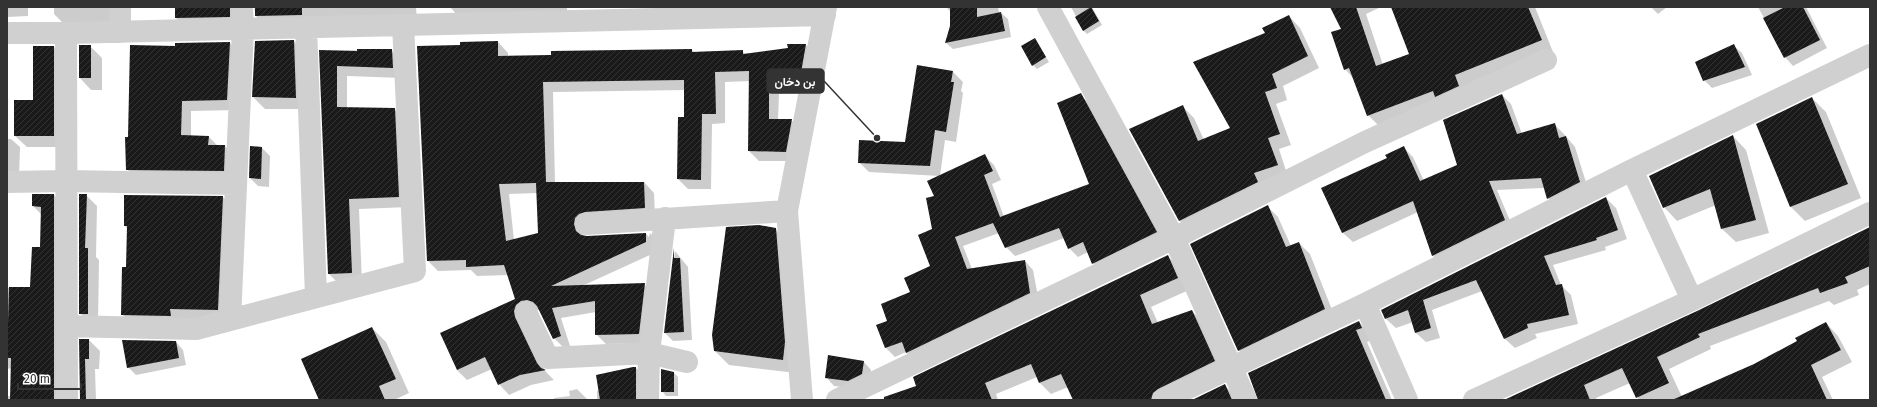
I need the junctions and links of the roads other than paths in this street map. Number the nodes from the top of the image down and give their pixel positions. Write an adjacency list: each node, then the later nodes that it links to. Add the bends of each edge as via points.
1 (120, 7): 10 (street)
2 (242, 7): 8 (street)
3 (1048, 7): 22 (street)
4 (826, 11): 6 (street); 18 (street)
5 (382, 16): 6 (street); 7 (street)
6 (404, 25): 23 (street, via 415,271)
7 (306, 27): 8 (street); 23 (street)
8 (243, 29): 10 (street); 17 (street)
9 (7, 32): 11 (street)
10 (120, 32): 11 (street)
11 (66, 33): 15 (street)
12 (1870, 55): 14 (street)
13 (1546, 60): 22 (street, via 1365,142)
14 (1632, 170): 24 (street); 25 (street)
15 (66, 181): 16 (street); 17 (street); 28 (street)
16 (7, 182)
17 (236, 184): 27 (street)
18 (787, 211): 20 (street); 34 (street)
19 (1870, 213): 24 (street)
20 (665, 218): 21 (street); 29 (street)
21 (586, 224)
22 (1174, 238): 31 (street); 35 (street)
23 (316, 297): 27 (street)
24 (1692, 300): 39 (street)
25 (1365, 304): 31 (street); 38 (street)
26 (526, 312): 29 (street, via 548,358)
27 (230, 320): 28 (street, via 196,329)
28 (67, 326): 32 (street)
29 (649, 353): 30 (street); 33 (street)
30 (687, 362)
31 (1232, 369): 36 (street); 37 (street)
32 (67, 400)
33 (648, 400)
34 (802, 400)
35 (837, 400)
36 (1163, 400)
37 (1246, 400)
38 (1407, 400)
39 (1474, 400)

